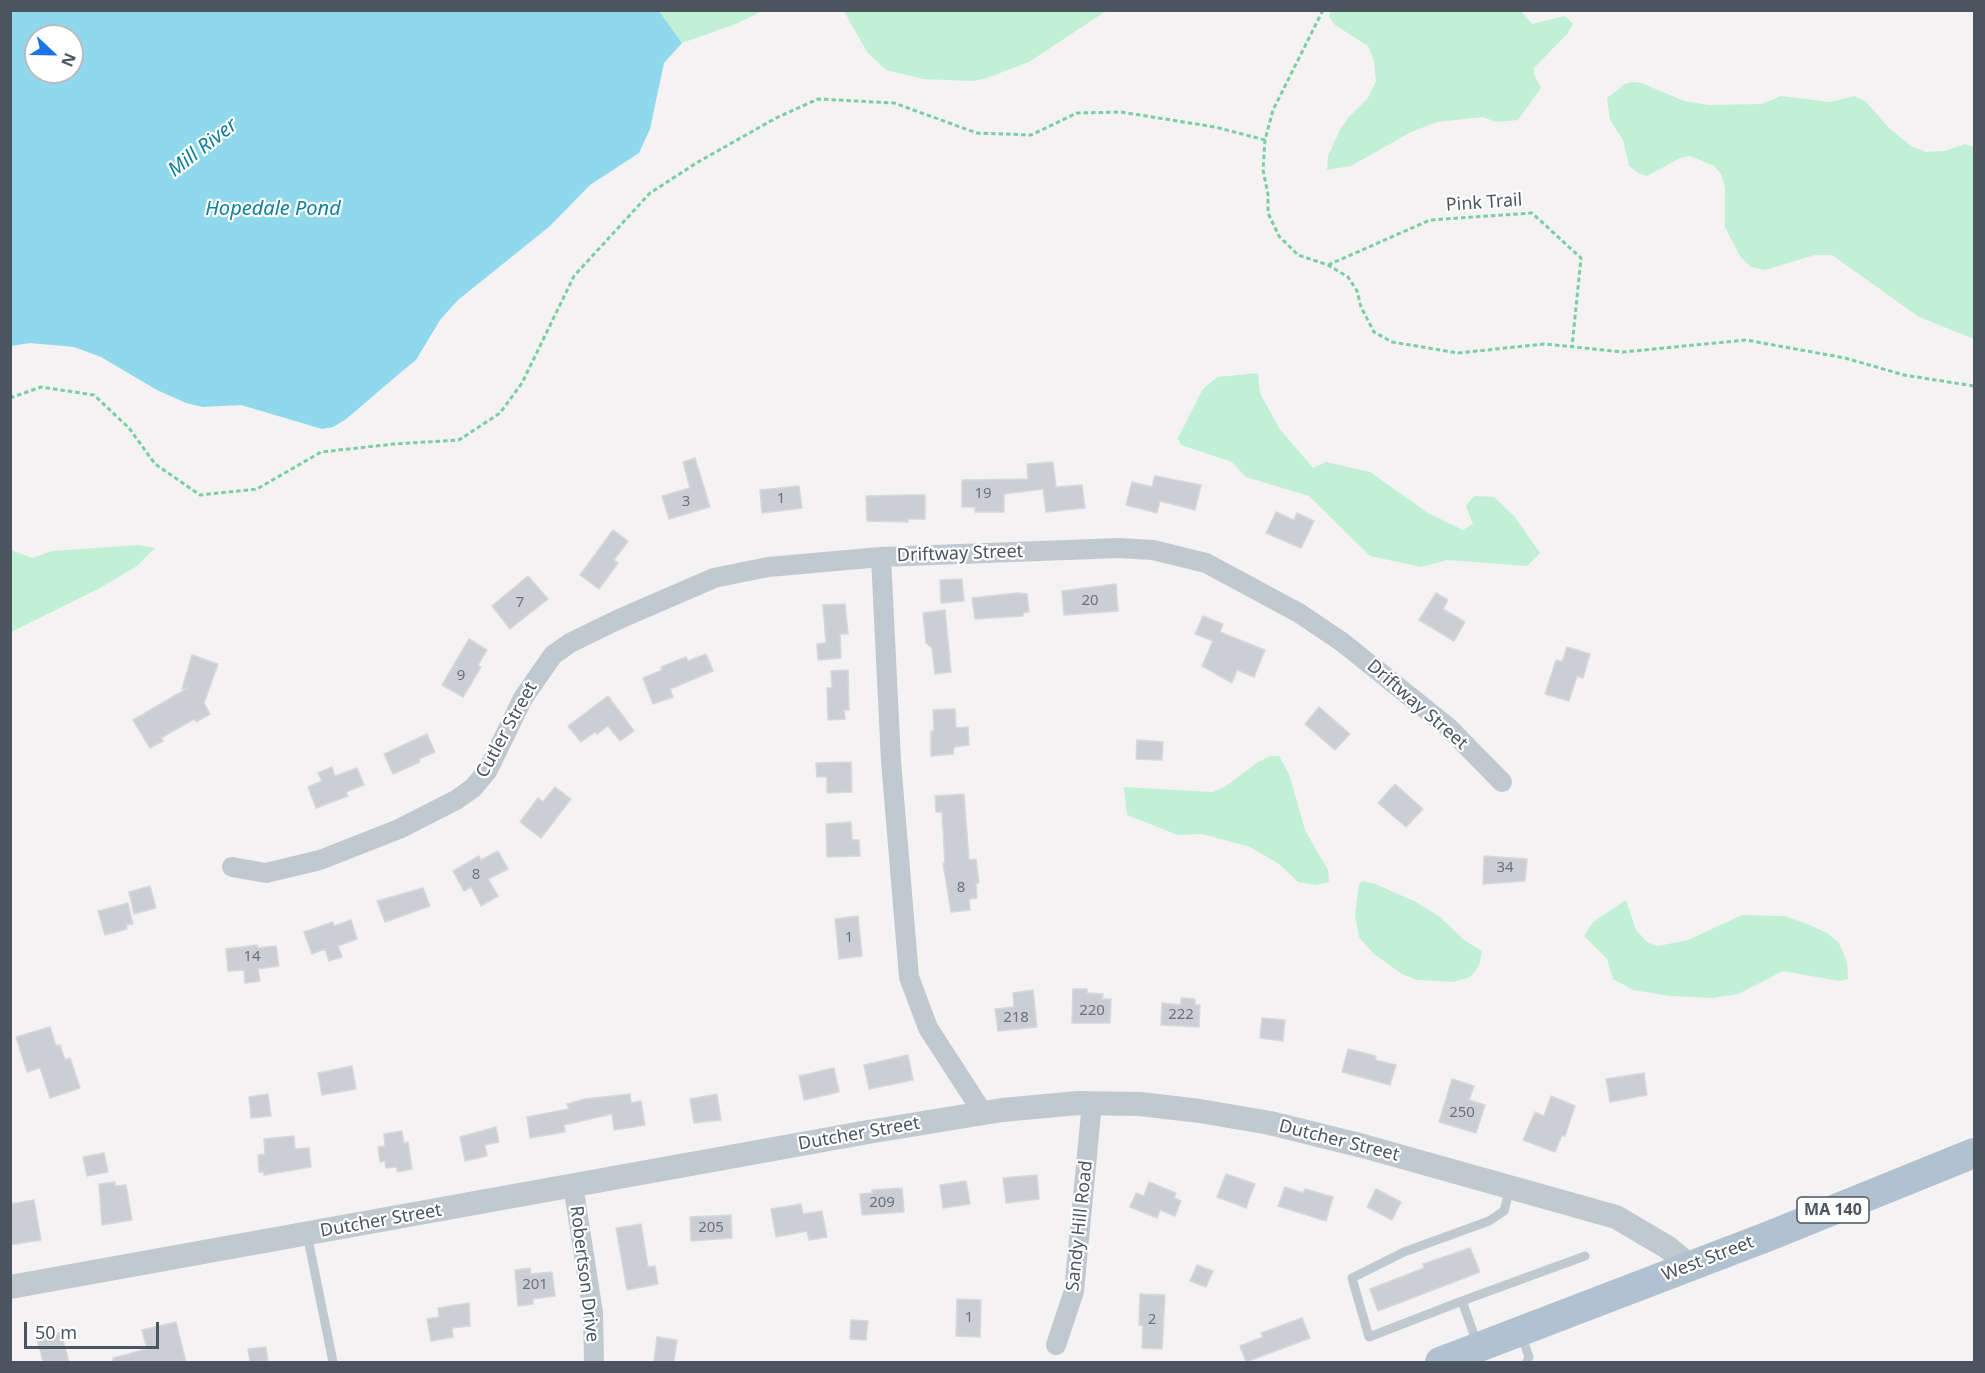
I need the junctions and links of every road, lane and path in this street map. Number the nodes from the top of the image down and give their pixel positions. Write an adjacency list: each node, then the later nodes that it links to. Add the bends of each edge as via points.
1 (1323, 10): 2 (path, via 1272,110)
2 (1265, 140): 3 (path, via 1263,170 1268,213 1279,236 1298,255); 6 (path, via 1121,112 1077,113 1031,135 977,134 894,103 818,99 776,118 650,193 574,276 522,383 500,413 459,440 321,452 257,489 200,495 155,464 129,428 94,395 41,387)
3 (1328, 265): 4 (path, via 1348,277 1374,332 1392,342 1458,354 1544,344); 4 (path, Pink Trail, via 1430,220 1532,213 1581,258)
4 (1572, 347): 5 (path, via 1623,352 1746,339 1845,358 1904,375)
5 (1974, 386)
6 (10, 398)
7 (881, 557): 8 (street, Driftway Street, via 1119,548 1163,552 1206,563 1299,613 1342,642 1448,727); 9 (street, Cutler Street, via 768,567 714,578 617,620 553,656 523,698 488,770 456,800 399,829 320,860 266,873); 11 (street, Driftway Street, via 889,728 909,977 928,1028)
8 (1502, 782)
9 (232, 867)
10 (1092, 1104): 11 (street, Dutcher Street); 14 (street, Dutcher Street, via 1140,1104 1270,1123); 21 (street, Sandy Hill Road, via 1074,1291)
11 (983, 1113): 13 (street, Dutcher Street)
12 (1974, 1153): 17 (main road, West Street / MA 140)
13 (573, 1185): 15 (street, Dutcher Street); 24 (street, Robertson Drive, via 593,1313)
14 (1510, 1188): 17 (street, Dutcher Street, via 1616,1216 1660,1242); 19 (lane, via 1504,1211 1489,1221 1404,1252 1352,1278 1369,1337)
15 (307, 1234): 18 (street, Dutcher Street); 23 (lane)
16 (1585, 1256): 19 (lane)
17 (1690, 1266): 20 (main road, West Street / MA 140)
18 (10, 1287)
19 (1462, 1301): 22 (lane)
20 (1521, 1332): 22 (main road, West Street / MA 140); 26 (lane)
21 (1056, 1345)
22 (1479, 1348): 25 (main road, West Street / MA 140)
23 (333, 1362)
24 (594, 1362)
25 (1440, 1362)
26 (1527, 1362)

